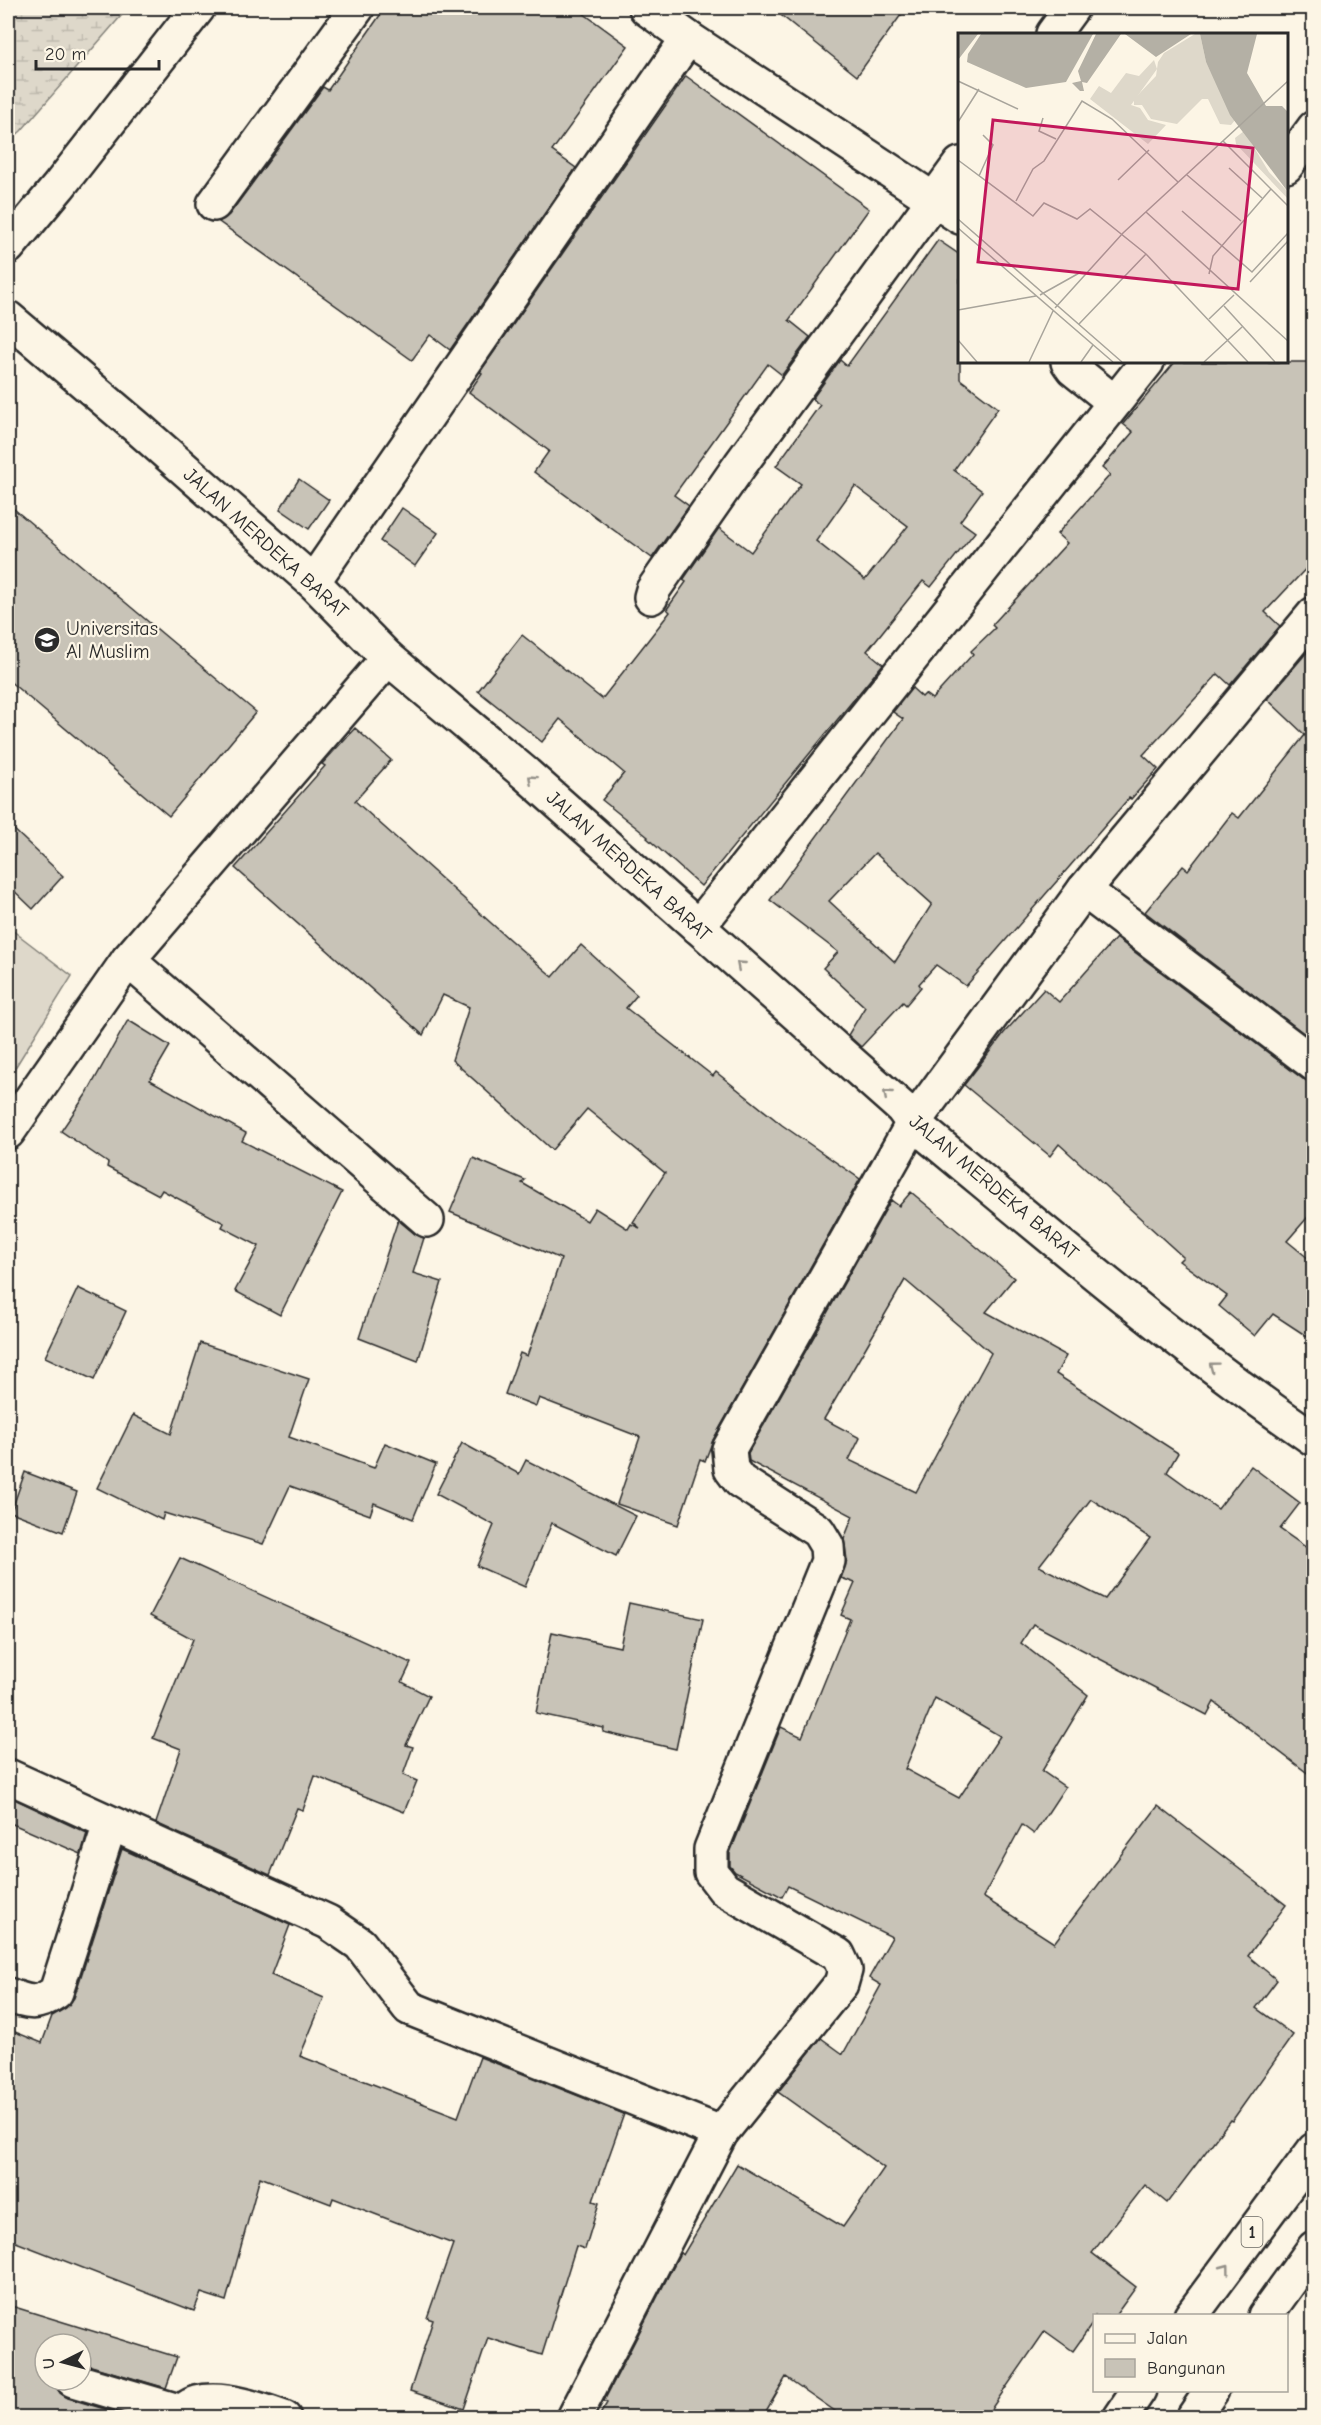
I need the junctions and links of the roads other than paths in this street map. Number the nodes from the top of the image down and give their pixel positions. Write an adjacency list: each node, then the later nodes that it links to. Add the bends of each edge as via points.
1 (198, 8): 12 (main road)
2 (357, 8): 10 (main road)
3 (646, 8): 6 (main road)
4 (1072, 8): 5 (main road)
5 (1054, 33)
6 (688, 38): 11 (main road); 17 (main road)
7 (1314, 128): 8 (main road)
8 (1288, 165)
9 (958, 171): 11 (main road)
10 (214, 204)
11 (947, 208): 18 (main road, via 740,465)
12 (8, 248)
13 (8, 318): 17 (main road, JALAN MERDEKA BARAT)
14 (1069, 363): 16 (main road)
15 (1146, 363): 16 (main road)
16 (1114, 402): 22 (main road)
17 (313, 582): 20 (main road, JALAN MERDEKA BARAT)
18 (651, 597)
19 (1314, 614): 21 (main road)
20 (388, 658): 22 (main road, JALAN MERDEKA BARAT, one-way to 20); 23 (main road)
21 (1084, 890): 24 (main road); 25 (main road)
22 (698, 927): 25 (main road, JALAN MERDEKA BARAT, one-way to 22, via 902,1108)
23 (128, 960): 26 (main road); 27 (main road)
24 (1314, 1064)
25 (913, 1123): 28 (main road, JALAN MERDEKA BARAT, one-way to 25, via 1157,1324); 34 (main road, via 729,1449 731,1469 740,1481 818,1531 827,1546 828,1561 711,1849 711,1872 724,1889 838,1955 845,1970 841,1984)
26 (8, 1132)
27 (427, 1220)
28 (1260, 1402): 29 (main road, JALAN MERDEKA BARAT); 30 (main road, JALAN MERDEKA BARAT)
29 (1314, 1439)
30 (1314, 1462)
31 (8, 1776): 32 (main road)
32 (110, 1824): 33 (main road, via 57,1992 43,2001 25,2001); 34 (main road, via 327,1922 360,1944 409,2008)
33 (8, 1995)
34 (721, 2133): 44 (main road)
35 (1314, 2150): 37 (main road, 1, one-way to 35)
36 (1314, 2248): 38 (main road)
37 (1192, 2314)
38 (1266, 2314)
39 (93, 2386): 42 (main road)
40 (1138, 2392): 45 (main road)
41 (1211, 2392): 46 (main road)
42 (181, 2415): 43 (main road, via 204,2402 223,2400)
43 (284, 2418)
44 (574, 2418)
45 (1120, 2418)
46 (1193, 2418)

